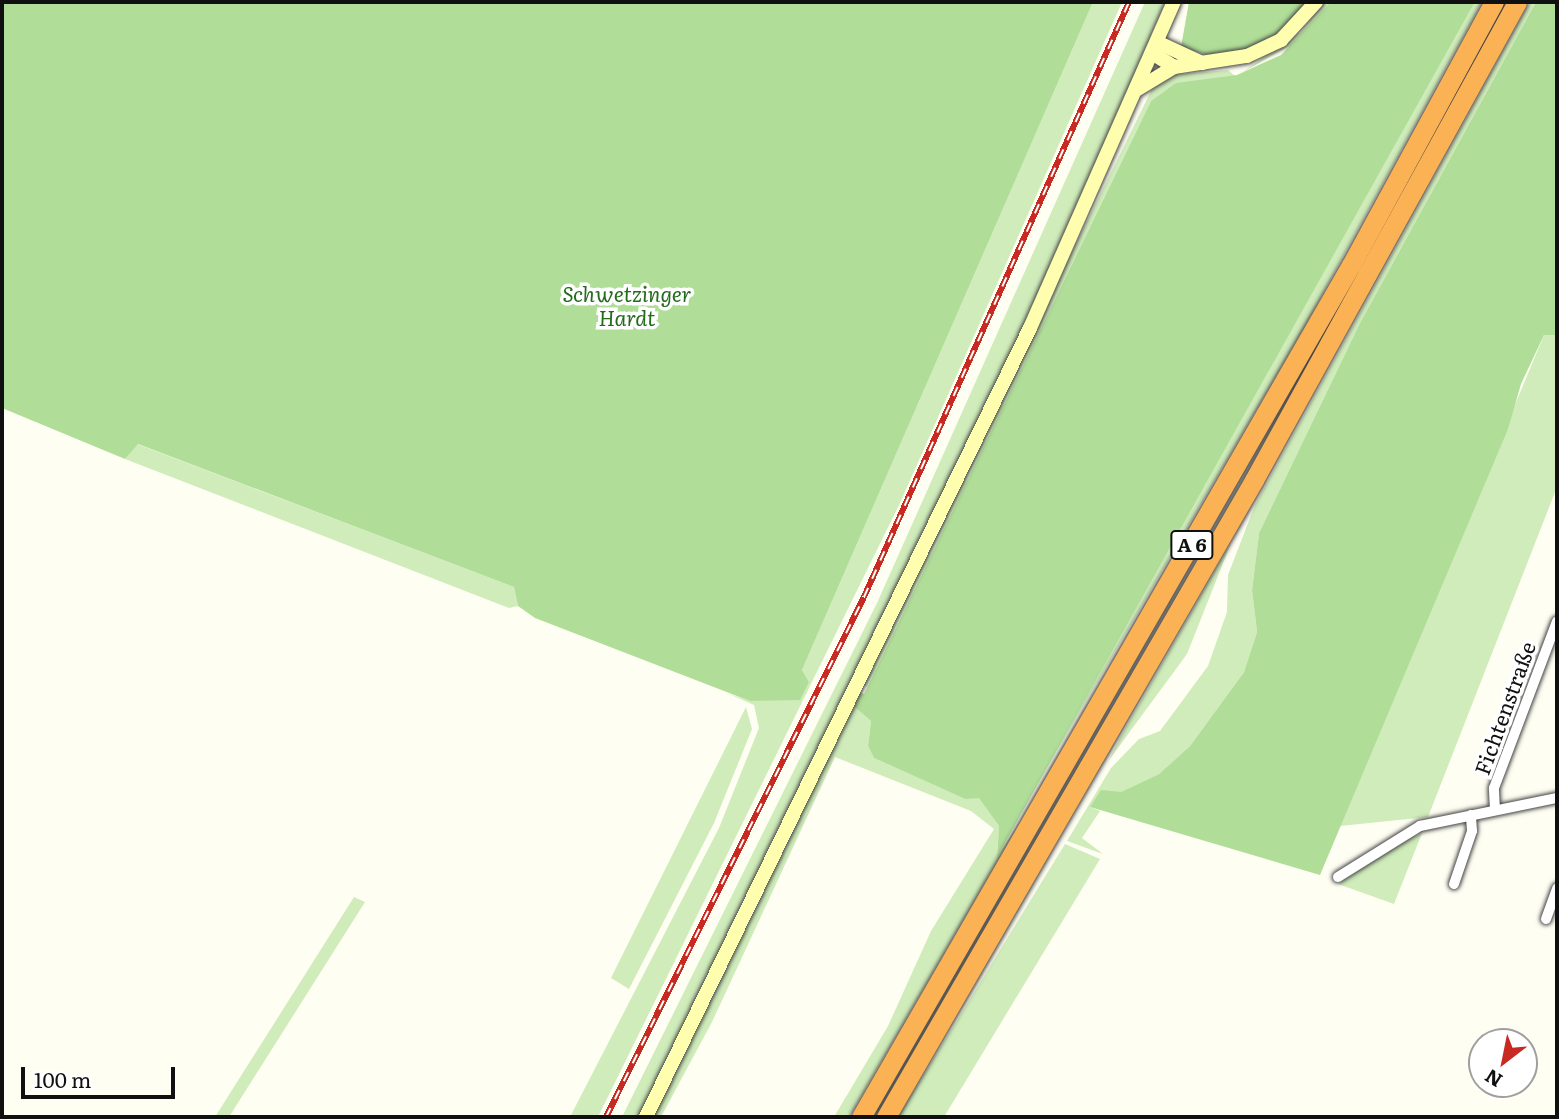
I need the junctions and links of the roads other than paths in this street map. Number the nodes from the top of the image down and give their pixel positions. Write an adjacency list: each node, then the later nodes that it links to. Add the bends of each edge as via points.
1 (1174, 2): 5 (main road)
2 (1316, 2): 6 (main road, via 1263,50)
3 (1494, 2): 18 (highway, A 6, via 1031,829)
4 (1517, 2): 19 (highway, A 6, via 1051,836)
5 (1154, 48): 6 (main road); 7 (main road); 8 (main road)
6 (1203, 64): 7 (main road)
7 (1174, 67): 8 (main road)
8 (1136, 90): 17 (main road, via 1014,362 857,673)
9 (1557, 621): 11 (street, Fichtenstraße, via 1494,788)
10 (1557, 798): 11 (street)
11 (1495, 810): 12 (street)
12 (1471, 815): 13 (street, via 1420,826); 14 (street, via 1472,831)
13 (1338, 877)
14 (1454, 884)
15 (1557, 887): 16 (street)
16 (1546, 919)
17 (646, 1117)
18 (861, 1117)
19 (886, 1117)

